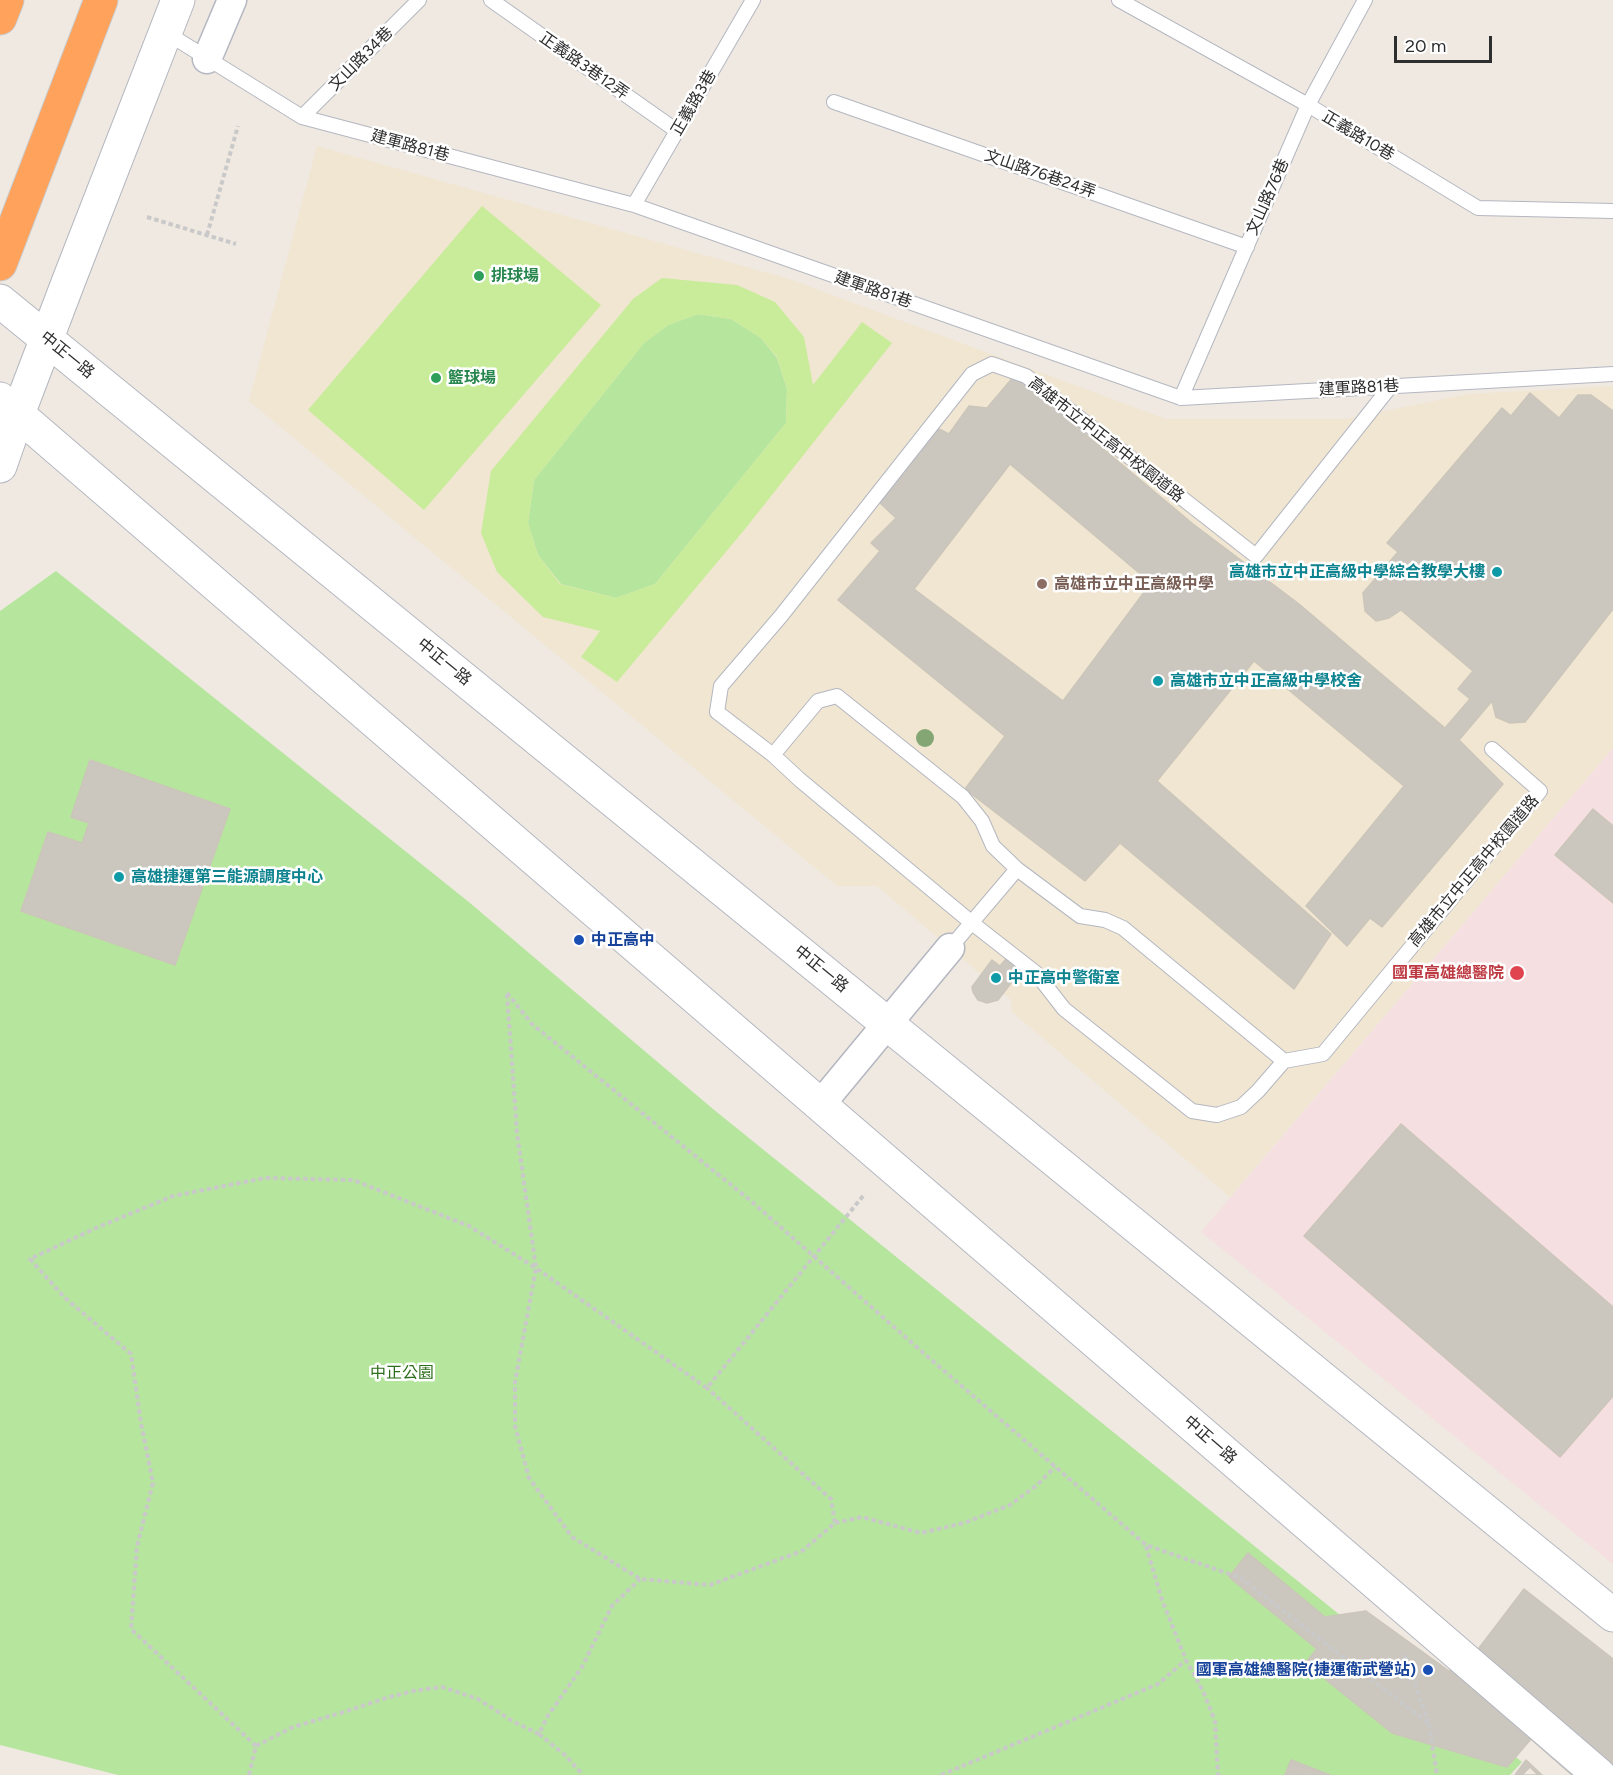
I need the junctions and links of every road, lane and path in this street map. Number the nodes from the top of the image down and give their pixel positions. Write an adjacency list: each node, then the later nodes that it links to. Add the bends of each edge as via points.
1 (7, 0): 10 (highway)
2 (102, 0): 24 (highway)
3 (178, 0): 11 (street)
4 (232, 0): 12 (street)
5 (419, 0): 15 (lane, 文山路34巷)
6 (491, 0): 17 (lane, 正義路3巷12弄)
7 (753, 0): 17 (lane, 正義路3巷)
8 (1119, 0): 14 (lane, 正義路10巷)
9 (1365, 0): 14 (lane, 文山路76巷)
10 (0, 18)
11 (165, 33): 12 (lane, 建軍路81巷); 26 (street)
12 (207, 59): 15 (lane, 建軍路81巷)
13 (834, 102): 23 (lane, 文山路76巷24弄)
14 (1308, 105): 19 (lane, 正義路10巷, via 1478,208); 23 (lane, 文山路76巷)
15 (303, 117): 18 (lane, 建軍路81巷)
16 (238, 126): 21 (path)
17 (677, 131): 18 (lane, 正義路3巷)
18 (634, 205): 29 (lane, 建軍路81巷)
19 (1613, 211)
20 (147, 218): 21 (path)
21 (207, 235): 22 (path)
22 (236, 244)
23 (1246, 247): 29 (lane, 文山路76巷)
24 (0, 264)
25 (0, 301): 26 (street, 中正一路)
26 (46, 338): 30 (street); 37 (street, 中正一路)
27 (1613, 374): 28 (lane, 建軍路81巷)
28 (1390, 387): 29 (lane, 建軍路81巷); 33 (lane, 高雄市立中正高中校園道路, via 1256,556 1026,376 992,364 972,374 721,686 717,712)
29 (1181, 398)
30 (9, 407): 31 (street); 39 (street, 中正一路)
31 (0, 466)
32 (1492, 749): 38 (lane, 高雄市立中正高中校園道路, via 1540,791 1323,1054)
33 (773, 755): 34 (lane, via 818,701 837,696 963,797 982,821 993,846); 35 (lane, 高雄市立中正高中校園道路)
34 (1017, 869): 35 (lane); 38 (lane, via 1080,916 1123,928)
35 (972, 923): 36 (lane); 38 (lane, 高雄市立中正高中校園道路, via 1036,973 1064,1009 1192,1111 1217,1115 1241,1107)
36 (950, 948): 37 (street)
37 (888, 1024): 39 (street); 48 (street, 中正一路)
38 (1284, 1060)
39 (820, 1105): 59 (street, 中正一路)
40 (863, 1196): 41 (path)
41 (814, 1257): 42 (path, via 751,1201 532,1024 507,993 517,1133); 43 (path); 44 (path)
42 (537, 1268): 43 (path); 47 (path, via 515,1382 515,1426 529,1478 572,1537); 53 (path, via 469,1226 353,1180 265,1178 173,1196 30,1259 64,1297 131,1354 153,1483 137,1546 131,1629)
43 (707, 1388): 45 (path, via 831,1499)
44 (1055, 1467): 45 (path, via 1010,1505 964,1523 921,1533 862,1517); 46 (path)
45 (835, 1523): 47 (path, via 802,1551 710,1585)
46 (1146, 1545): 50 (path); 51 (path, via 1241,1578)
47 (640, 1579): 52 (path, via 612,1606 582,1667)
48 (1613, 1615)
49 (1404, 1650): 51 (path)
50 (1186, 1660): 56 (path, via 1158,1684); 57 (path, via 1215,1721)
51 (1429, 1724): 58 (path)
52 (539, 1734): 53 (path, via 478,1699 442,1688 413,1691 293,1727); 55 (path)
53 (256, 1746): 54 (path)
54 (249, 1775)
55 (583, 1775)
56 (941, 1775)
57 (1218, 1775)
58 (1437, 1775)
59 (1599, 1775)

